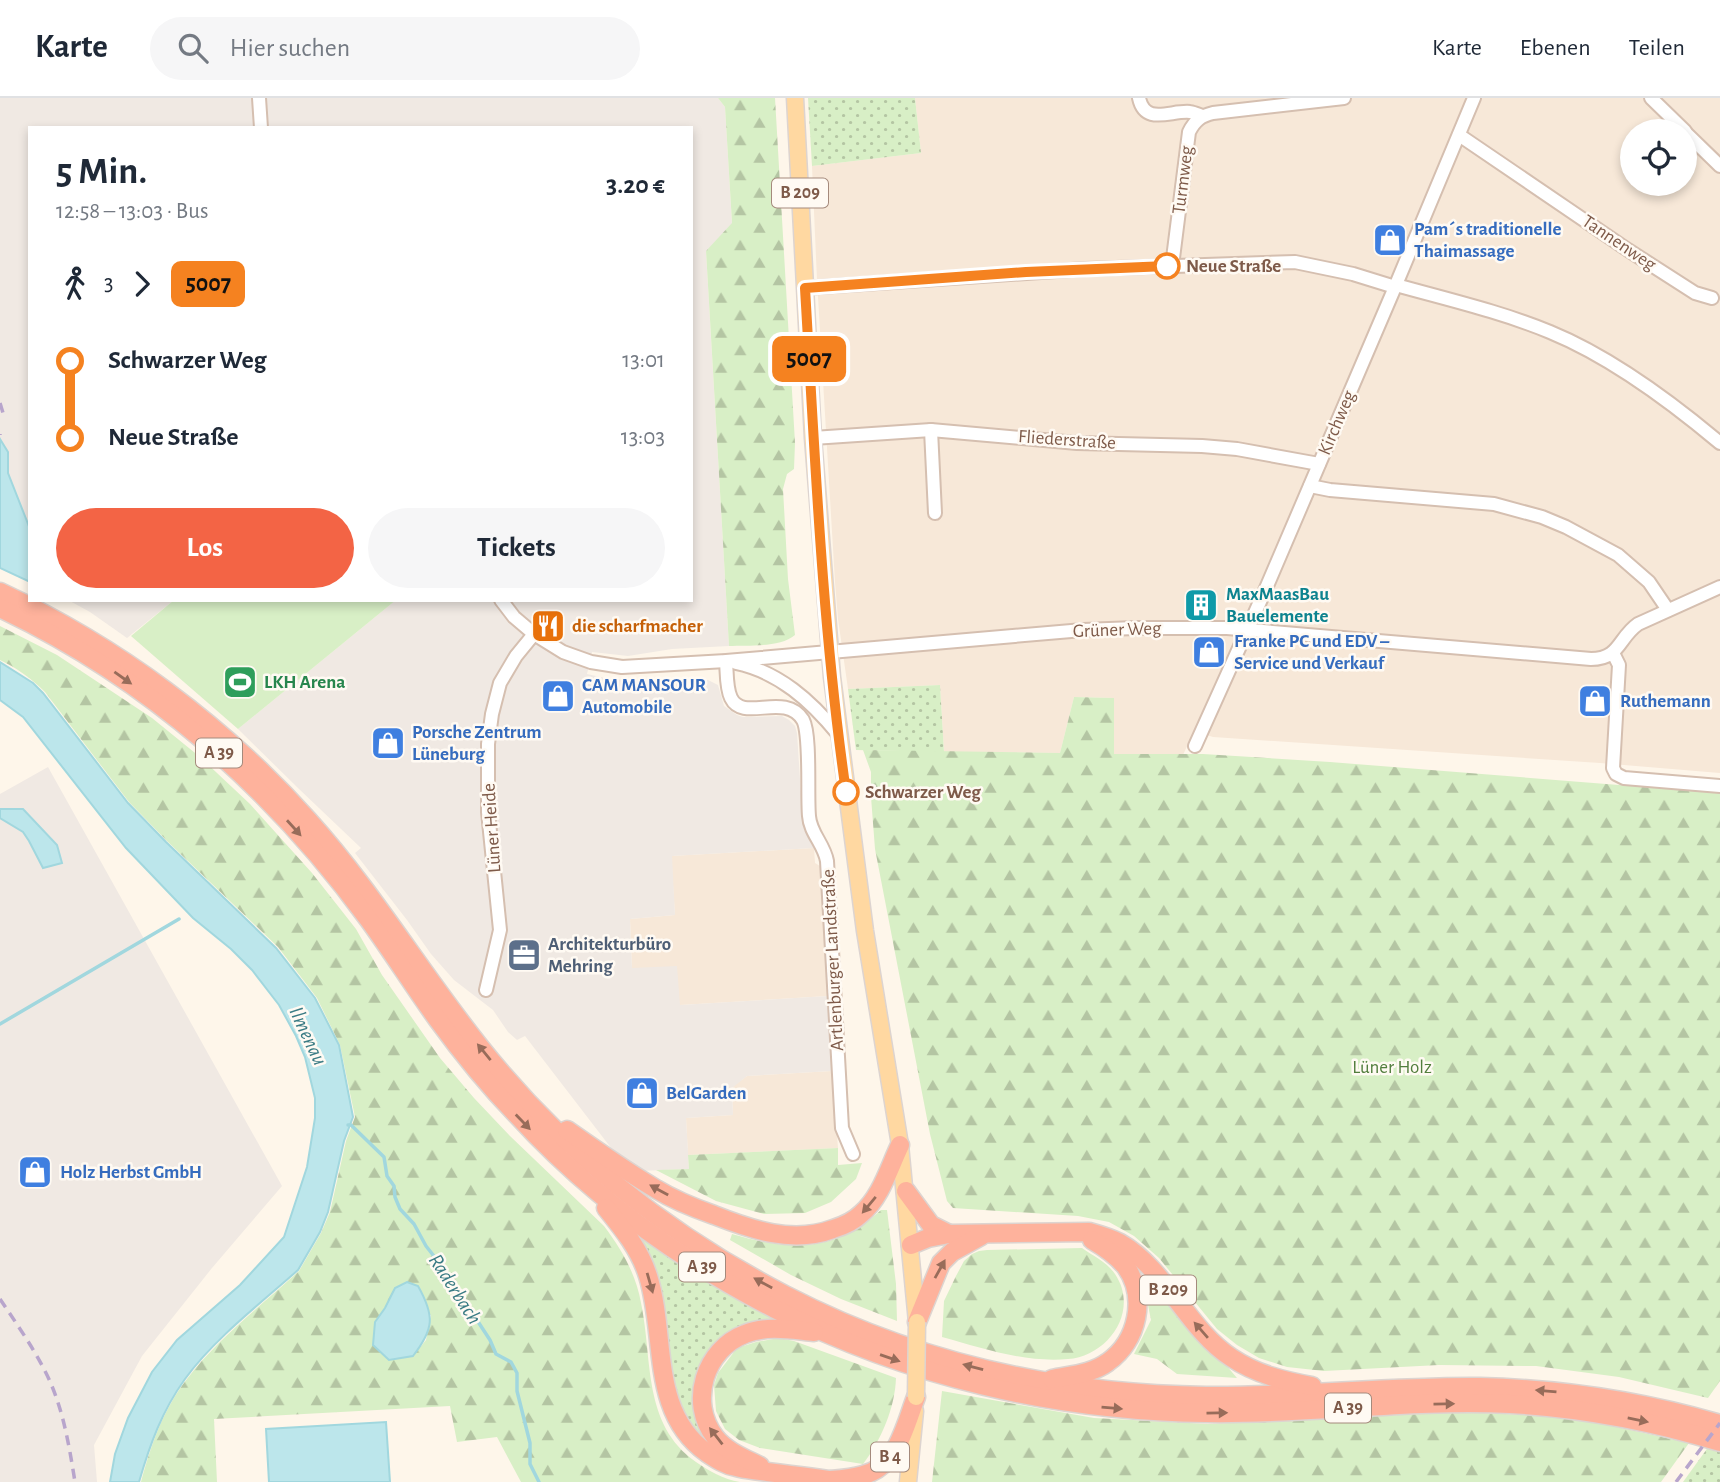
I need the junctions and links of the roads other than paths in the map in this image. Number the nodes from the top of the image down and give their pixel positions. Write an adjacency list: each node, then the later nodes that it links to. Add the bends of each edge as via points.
1 (259, 98): 10 (street)
2 (795, 98): 16 (main road, B 209)
3 (1139, 98): 8 (street, via 1146,112 1154,115 1190,112)
4 (1344, 98): 7 (street)
5 (1474, 98): 11 (street, Kirchweg)
6 (1651, 98): 9 (street)
7 (1318, 100): 8 (street)
8 (1202, 116): 14 (street, Turmweg, via 1189,132)
9 (1672, 119)
10 (261, 126)
11 (1459, 135): 15 (street, Kirchweg); 17 (street, Tannenweg, via 1628,250 1695,293)
12 (1697, 144): 13 (street)
13 (1720, 166)
14 (1172, 266): 15 (street, via 1295,262); 16 (street)
15 (1396, 286): 20 (street, via 1519,321 1574,343 1628,374); 21 (street, Kirchweg)
16 (805, 288): 19 (main road, B 209)
17 (1712, 298)
18 (931, 430): 19 (street, Fliederstraße); 21 (street, Fliederstraße, via 1077,443 1237,449); 23 (street)
19 (813, 438): 31 (main road, B 209)
20 (1720, 443)
21 (1319, 464): 22 (street, Kirchweg)
22 (1310, 486): 28 (street, via 1494,503 1542,517 1618,555 1649,582); 29 (street, Kirchweg)
23 (935, 513)
24 (1720, 587): 28 (street)
25 (0, 592): 38 (highway, A 39, one-way to 25, via 454,1013 359,881 275,785 158,685 71,629)
26 (503, 602): 30 (street, Grüner Weg)
27 (0, 608): 41 (highway, A 39, one-way to 41, via 65,641 161,705 262,793 346,891 465,1056 523,1122)
28 (1668, 610): 32 (street, via 1632,628)
29 (1247, 630): 31 (street, Grüner Weg, via 1100,629); 32 (street, Grüner Weg, via 1591,659); 35 (street, Kirchweg)
30 (534, 634): 33 (street, Grüner Weg, via 563,652 622,667); 37 (street, Lüner Heide, via 500,683 488,744 488,812 500,930)
31 (829, 652): 33 (street, Grüner Weg); 34 (main road, B 209)
32 (1613, 653): 36 (street, via 1619,665 1616,774)
33 (726, 661): 34 (street, via 781,681); 40 (street, Artlenburger Landstraße, via 733,701 748,708 790,709 806,731 810,824 827,861 842,1128)
34 (838, 734): 39 (main road, B 209)
35 (1195, 746)
36 (1720, 786)
37 (486, 990)
38 (528, 1104): 39 (highway, one-way to 38, via 876,1197 861,1215 824,1233 778,1234 745,1227 657,1190); 49 (highway, A 39, one-way to 38, via 996,1373 890,1341 782,1293 717,1257 630,1197)
39 (900, 1145): 42 (main road, B 209)
40 (853, 1154)
41 (589, 1184): 48 (highway, A 39, via 708,1271); 54 (highway, one-way to 54, via 629,1237 648,1274 663,1375 680,1426 716,1459 736,1468)
42 (906, 1191): 44 (highway, B 209, via 931,1225); 46 (main road, B 209)
43 (1069, 1232): 45 (highway, B 209); 49 (highway, via 1094,1241 1126,1268 1138,1309 1134,1330 1124,1349 1108,1363); 50 (highway, B 209, one-way to 43, via 1284,1381 1255,1371 1208,1338 1133,1252 1104,1236)
44 (949, 1234): 45 (highway, B 209); 46 (highway)
45 (984, 1234): 47 (highway, one-way to 45, via 941,1264 952,1252)
46 (911, 1245): 47 (main road, B 209)
47 (917, 1322): 51 (main road, B 209, bridge)
48 (827, 1334): 53 (highway, A 39, one-way to 53, via 943,1376 1094,1406 1209,1413 1507,1404 1612,1415); 54 (highway, A 39, one-way to 48, via 729,1451 709,1429 702,1401 706,1372 716,1355 747,1333 769,1328)
49 (1040, 1381): 50 (highway, A 39, via 1095,1390 1197,1396)
50 (1358, 1391): 52 (highway, A 39, one-way to 50, via 1659,1407 1571,1393 1475,1387)
51 (916, 1397): 55 (highway, B 4, via 896,1448 884,1465 866,1475); 56 (main road, B 209)
52 (1720, 1424)
53 (1720, 1442)
54 (772, 1472): 55 (highway)
55 (836, 1481)
56 (908, 1482)

